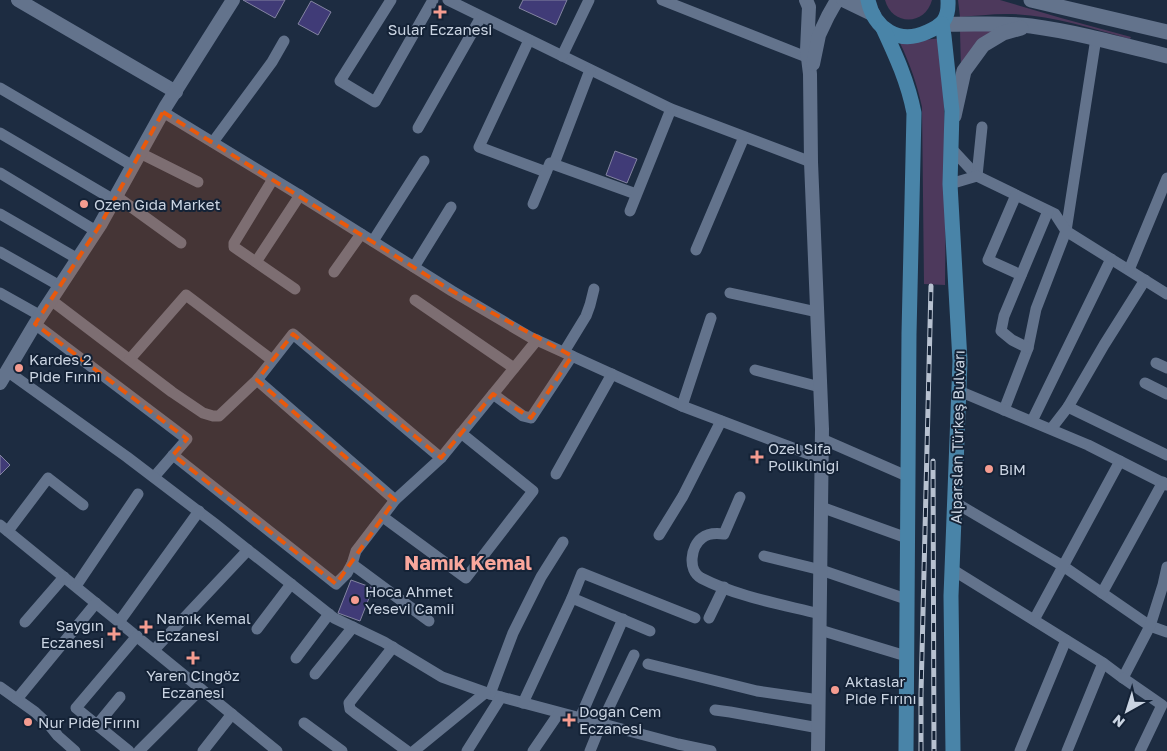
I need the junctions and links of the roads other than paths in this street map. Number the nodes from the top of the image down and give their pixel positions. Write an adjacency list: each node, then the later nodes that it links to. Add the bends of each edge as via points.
1 (18, 0): 27 (street)
2 (233, 0): 27 (street)
3 (391, 0): 4 (street, via 340,82 375,102)
4 (433, 0)
5 (448, 0): 14 (street)
6 (589, 0): 22 (street)
7 (662, 0): 24 (street)
8 (806, 0): 24 (street, via 809,8 807,50)
9 (837, 0): 24 (street)
10 (844, 0): 13 (main road)
11 (948, 0): 15 (main road, via 947,16)
12 (1031, 0): 18 (main road)
13 (871, 7): 17 (main road, via 874,18)
14 (481, 17): 20 (street); 32 (street)
15 (942, 24): 16 (main road); 17 (main road, via 921,35 908,37); 30 (main road, Alparslan Türkeş Bulvarı)
16 (1032, 26): 19 (main road); 30 (main road, via 1003,33 983,46 964,71)
17 (883, 28): 114 (main road, via 902,72 914,113)
18 (1167, 32)
19 (1096, 38): 23 (main road); 58 (street)
20 (529, 40): 22 (street); 41 (street, via 479,147)
21 (284, 41): 35 (street)
22 (562, 56): 25 (street)
23 (1167, 56)
24 (811, 58): 39 (street)
25 (590, 70): 28 (street); 41 (street)
26 (0, 88): 40 (street)
27 (176, 92): 29 (street)
28 (670, 109): 34 (street); 48 (street)
29 (163, 112): 35 (street); 37 (street)
30 (952, 123): 36 (main road, Alparslan Türkeş Bulvarı)
31 (982, 127): 43 (street)
32 (418, 128)
33 (0, 133): 51 (street)
34 (744, 137): 39 (street); 62 (street)
35 (213, 142): 45 (street)
36 (950, 146): 43 (street); 47 (main road, Alparslan Türkeş Bulvarı)
37 (140, 153): 40 (street); 46 (street)
38 (424, 161): 60 (street)
39 (811, 162): 80 (street)
40 (133, 166): 51 (street)
41 (550, 168): 48 (street); 52 (street)
42 (0, 173): 57 (street)
43 (977, 176): 47 (street); 49 (street)
44 (1167, 178): 68 (street)
45 (273, 179): 50 (street); 66 (street, via 234,242 234,247)
46 (198, 182)
47 (950, 184): 97 (main road, Alparslan Türkeş Bulvarı)
48 (636, 194): 54 (street)
49 (1016, 195): 55 (street); 70 (street, via 988,260)
50 (300, 196): 59 (street); 66 (street)
51 (115, 198): 57 (street); 61 (street)
52 (533, 204)
53 (451, 206): 67 (street)
54 (630, 211)
55 (1048, 211): 58 (street, via 1055,214); 70 (street)
56 (0, 214): 64 (street)
57 (96, 231): 64 (street)
58 (1066, 231): 65 (street); 84 (street, via 1036,310)
59 (361, 234): 60 (street); 69 (street)
60 (373, 241): 67 (street)
61 (181, 243)
62 (696, 250)
63 (0, 252): 72 (street)
64 (78, 259): 72 (street)
65 (1111, 259): 68 (street); 104 (street)
66 (256, 262): 73 (street)
67 (414, 267): 83 (street)
68 (1129, 270): 71 (street)
69 (334, 272)
70 (1021, 275): 84 (street, via 1001,331)
71 (1145, 280): 77 (street); 101 (street)
72 (60, 286): 78 (street)
73 (295, 289)
74 (594, 289): 85 (street, via 586,316)
75 (730, 292): 80 (street)
76 (0, 293): 82 (street)
77 (1167, 294)
78 (52, 300): 82 (street); 86 (street)
79 (415, 300): 89 (street)
80 (817, 312): 96 (street)
81 (711, 318): 100 (street)
82 (38, 320): 93 (street); 108 (street, via 187,439)
83 (537, 340): 85 (street); 89 (street)
84 (1028, 348): 102 (street)
85 (568, 354): 92 (street); 98 (street, via 531,418 523,416)
86 (130, 359): 87 (street, via 186,295); 94 (street, via 172,392 213,416 219,416)
87 (272, 360): 94 (street); 110 (street, via 293,334)
88 (1156, 363): 90 (street)
89 (514, 368): 98 (street)
90 (1167, 368)
91 (755, 370): 96 (street)
92 (612, 374): 100 (street); 113 (street)
93 (4, 377): 115 (street)
94 (257, 380): 119 (street)
95 (1145, 383): 99 (street)
96 (820, 386): 107 (street)
97 (959, 391): 102 (street); 120 (main road, Alparslan Türkeş Bulvarı)
98 (493, 394): 106 (street)
99 (1167, 394)
100 (682, 406): 103 (street)
101 (1068, 407): 105 (street); 109 (street)
102 (1004, 410): 104 (street)
103 (721, 421): 111 (street); 126 (street)
104 (1032, 421): 105 (street)
105 (1051, 429): 112 (street)
106 (461, 433): 110 (street); 124 (street, via 533,491 466,578)
107 (822, 439): 111 (street); 114 (street)
108 (173, 455): 115 (street); 131 (street, via 336,584)
109 (1167, 455)
110 (441, 458): 119 (street)
111 (822, 459): 122 (street)
112 (1120, 461): 116 (street); 132 (street)
113 (556, 474)
114 (908, 476): 127 (main road)
115 (154, 478): 123 (street)
116 (1165, 483): 140 (street)
117 (138, 494): 138 (street)
118 (740, 497): 139 (street, via 724,534 702,537 691,560 698,576)
119 (395, 500): 124 (street)
120 (956, 503): 132 (street); 135 (main road, Alparslan Türkeş Bulvarı)
121 (82, 505): 125 (street, via 48,478)
122 (821, 507): 127 (street); 134 (street)
123 (199, 511): 129 (street); 152 (street)
124 (383, 517): 131 (street, via 356,551)
125 (4, 528): 136 (street)
126 (660, 535)
127 (907, 538): 142 (main road)
128 (563, 542): 172 (street, via 513,633)
129 (248, 550): 137 (street); 162 (street)
130 (764, 556): 134 (street)
131 (352, 564): 150 (street)
132 (1062, 566): 140 (street); 149 (street)
133 (1167, 567): 153 (street)
134 (820, 570): 142 (street); 145 (street)
135 (953, 570): 149 (street); 198 (main road, Alparslan Türkeş Bulvarı)
136 (64, 577): 138 (street); 151 (street)
137 (291, 584): 144 (street); 155 (street)
138 (76, 586): 143 (street)
139 (724, 587): 145 (street); 147 (street)
140 (1102, 593): 153 (street)
141 (572, 598): 146 (street, via 582,573); 148 (street); 176 (street)
142 (906, 599): 164 (main road)
143 (96, 603): 152 (street); 174 (street)
144 (329, 614): 154 (street); 165 (street)
145 (820, 614): 156 (street)
146 (695, 618)
147 (709, 618)
148 (622, 619): 157 (street); 180 (street)
149 (1034, 620): 160 (street)
150 (429, 621)
151 (25, 622)
152 (119, 622): 159 (street)
153 (1150, 626): 158 (street); 169 (street)
154 (353, 627): 161 (street); 168 (street)
155 (257, 629)
156 (820, 630): 164 (street); 175 (street)
157 (650, 631)
158 (1167, 632)
159 (137, 636): 162 (street); 183 (street, via 76,708)
160 (1066, 640): 167 (street); 199 (street)
161 (393, 647): 172 (street, via 442,677); 191 (street, via 349,703 350,708)
162 (154, 650): 171 (street)
163 (634, 655): 182 (street)
164 (906, 656): 197 (main road)
165 (296, 658)
166 (648, 664): 175 (street, via 757,691)
167 (1103, 664): 169 (street); 200 (street)
168 (316, 674)
169 (1123, 678): 201 (street, via 1162,706)
170 (0, 687): 174 (street)
171 (201, 689): 179 (street); 188 (street)
172 (492, 695): 176 (street); 191 (street); 192 (street)
173 (120, 697): 183 (street)
174 (17, 699): 185 (street, via 50,726)
175 (819, 700): 184 (street)
176 (523, 703): 178 (street)
177 (715, 710): 184 (street)
178 (559, 713): 180 (street); 193 (street)
179 (232, 714): 186 (street); 189 (street)
180 (580, 718): 182 (street)
181 (304, 723): 190 (street)
182 (600, 724): 194 (street); 195 (street)
183 (97, 725): 187 (street)
184 (819, 728): 196 (street)
185 (68, 749)
186 (209, 749)
187 (129, 751)
188 (139, 751)
189 (277, 751)
190 (342, 751)
191 (414, 751)
192 (467, 751)
193 (533, 751)
194 (590, 751)
195 (711, 751)
196 (818, 751)
197 (906, 751)
198 (953, 751)
199 (1020, 751)
200 (1067, 751)
201 (1140, 751)

